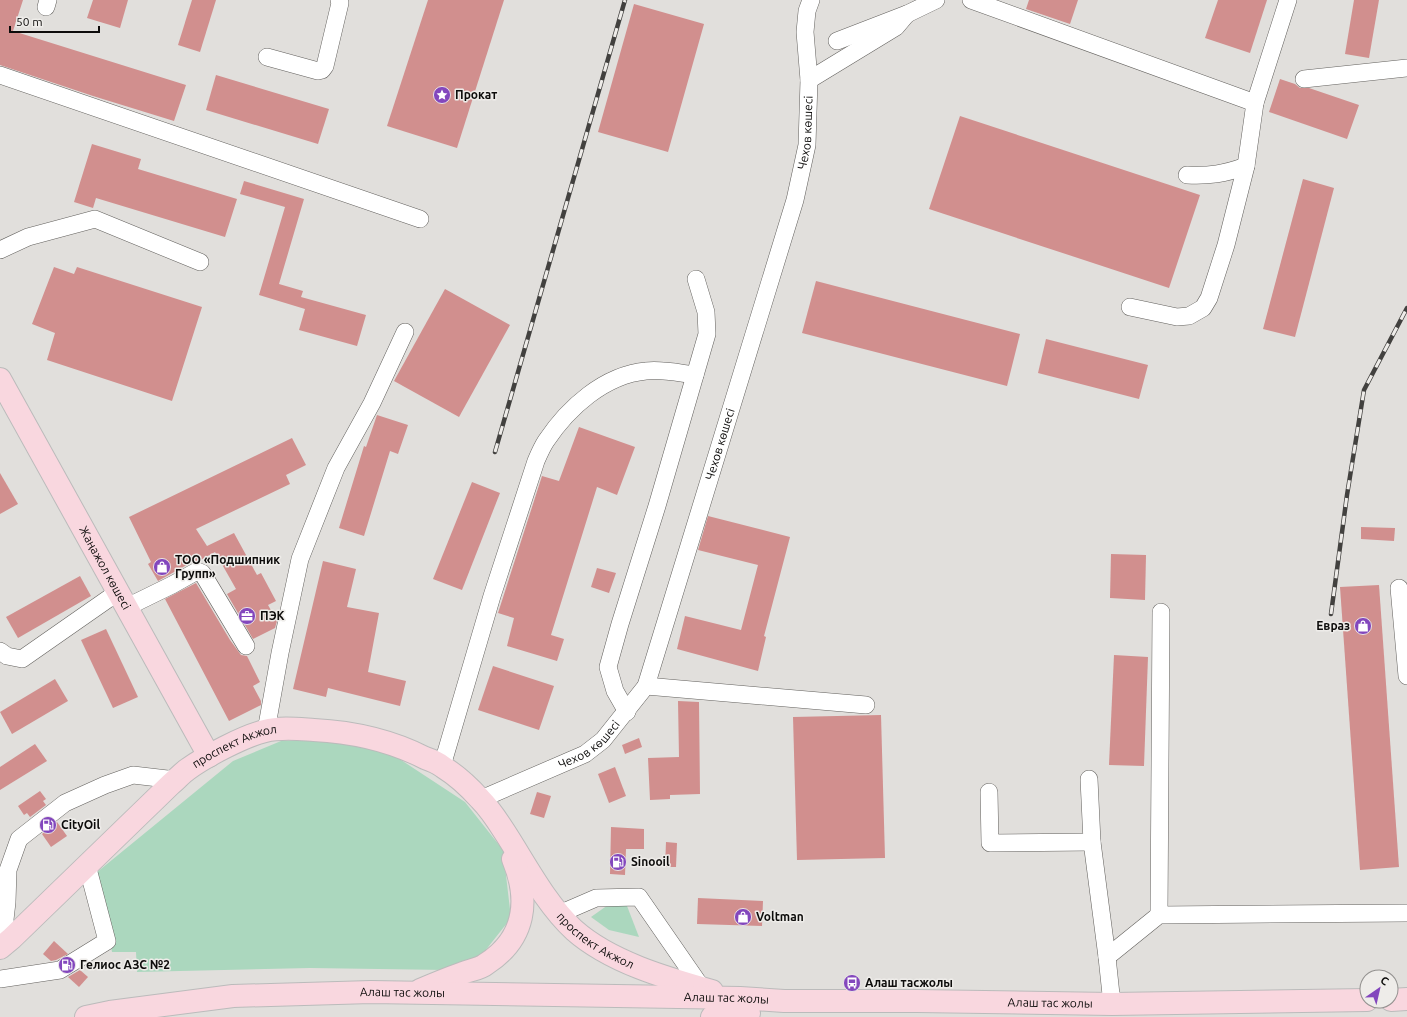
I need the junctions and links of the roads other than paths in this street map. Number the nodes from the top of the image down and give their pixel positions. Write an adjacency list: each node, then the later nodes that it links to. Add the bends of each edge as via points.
1 (339, 0): 8 (lane, via 322,70)
2 (812, 0): 12 (lane, Чехов көшесі, via 807,11 804,32)
3 (936, 0): 6 (lane)
4 (971, 0): 13 (lane)
5 (1288, 0): 13 (lane)
6 (907, 14): 7 (lane); 12 (lane, via 896,27)
7 (836, 41)
8 (267, 57)
9 (1407, 68): 11 (lane)
10 (0, 75): 16 (lane)
11 (1304, 79)
12 (809, 80): 30 (lane, Чехов көшесі, via 807,145 795,200)
13 (1255, 103): 14 (lane)
14 (1246, 166): 15 (lane, via 1226,173); 20 (lane, via 1226,245 1209,298 1203,308 1189,316 1177,317)
15 (1187, 175)
16 (420, 219)
17 (0, 250): 18 (lane, via 28,237 95,219)
18 (200, 262)
19 (696, 279): 22 (lane, via 706,312 707,334)
20 (1130, 306)
21 (405, 332): 33 (lane, via 372,403 336,468 300,560)
22 (695, 375): 32 (lane, via 608,667 614,691); 35 (lane, via 647,371 611,381 589,394 545,442 536,460 494,588)
23 (0, 379): 25 (main road, Жаңажол көшесі)
24 (1399, 588): 29 (lane)
25 (122, 599): 27 (lane, via 200,572); 28 (lane, via 22,660 7,656); 34 (main road, Жаңажол көшесі)
26 (1161, 612): 45 (lane)
27 (246, 646)
28 (0, 650)
29 (1407, 676)
30 (646, 686): 31 (lane); 32 (lane, Чехов көшесі)
31 (866, 705)
32 (627, 712): 39 (lane, Чехов көшесі, via 603,740 585,754)
33 (266, 731): 34 (main road, проспект Акжол, via 244,738); 35 (main road, проспект Акжол, via 336,731 379,739)
34 (209, 756): 37 (main road, проспект Акжол)
35 (442, 766): 39 (main road, проспект Акжол)
36 (1089, 779): 41 (lane)
37 (176, 780): 42 (main road, проспект Акжол); 46 (lane, via 133,775 105,785 65,803 19,839 8,870)
38 (990, 792): 41 (lane, via 990,843)
39 (481, 799): 40 (main road, проспект Акжол)
40 (497, 821): 44 (main road, проспект Акжол); 50 (main road, проспект Акжол, via 522,887 523,906 514,937 503,951 485,965)
41 (1092, 842): 47 (lane)
42 (87, 865): 46 (main road, проспект Акжол); 48 (lane, via 107,941 60,970)
43 (1407, 913): 45 (lane)
44 (559, 914): 49 (main road, проспект Акжол, via 596,946 617,958); 49 (lane, via 596,898 639,897)
45 (1159, 914): 47 (lane)
46 (3, 947)
47 (1108, 957): 53 (lane)
48 (0, 979)
49 (702, 988): 51 (main road, проспект Акжол)
50 (411, 993): 51 (main road, Алаш тас жолы); 55 (main road, Алаш тас жолы, via 233,996)
51 (740, 998): 54 (main road, Алаш тас жолы)
52 (1359, 1000): 53 (main road, Алаш тас жолы)
53 (1112, 1004): 54 (main road, Алаш тас жолы, via 918,1001)
54 (791, 1009): 56 (main road, via 783,1006 771,1014 724,1012)
55 (86, 1017)
56 (712, 1017)

